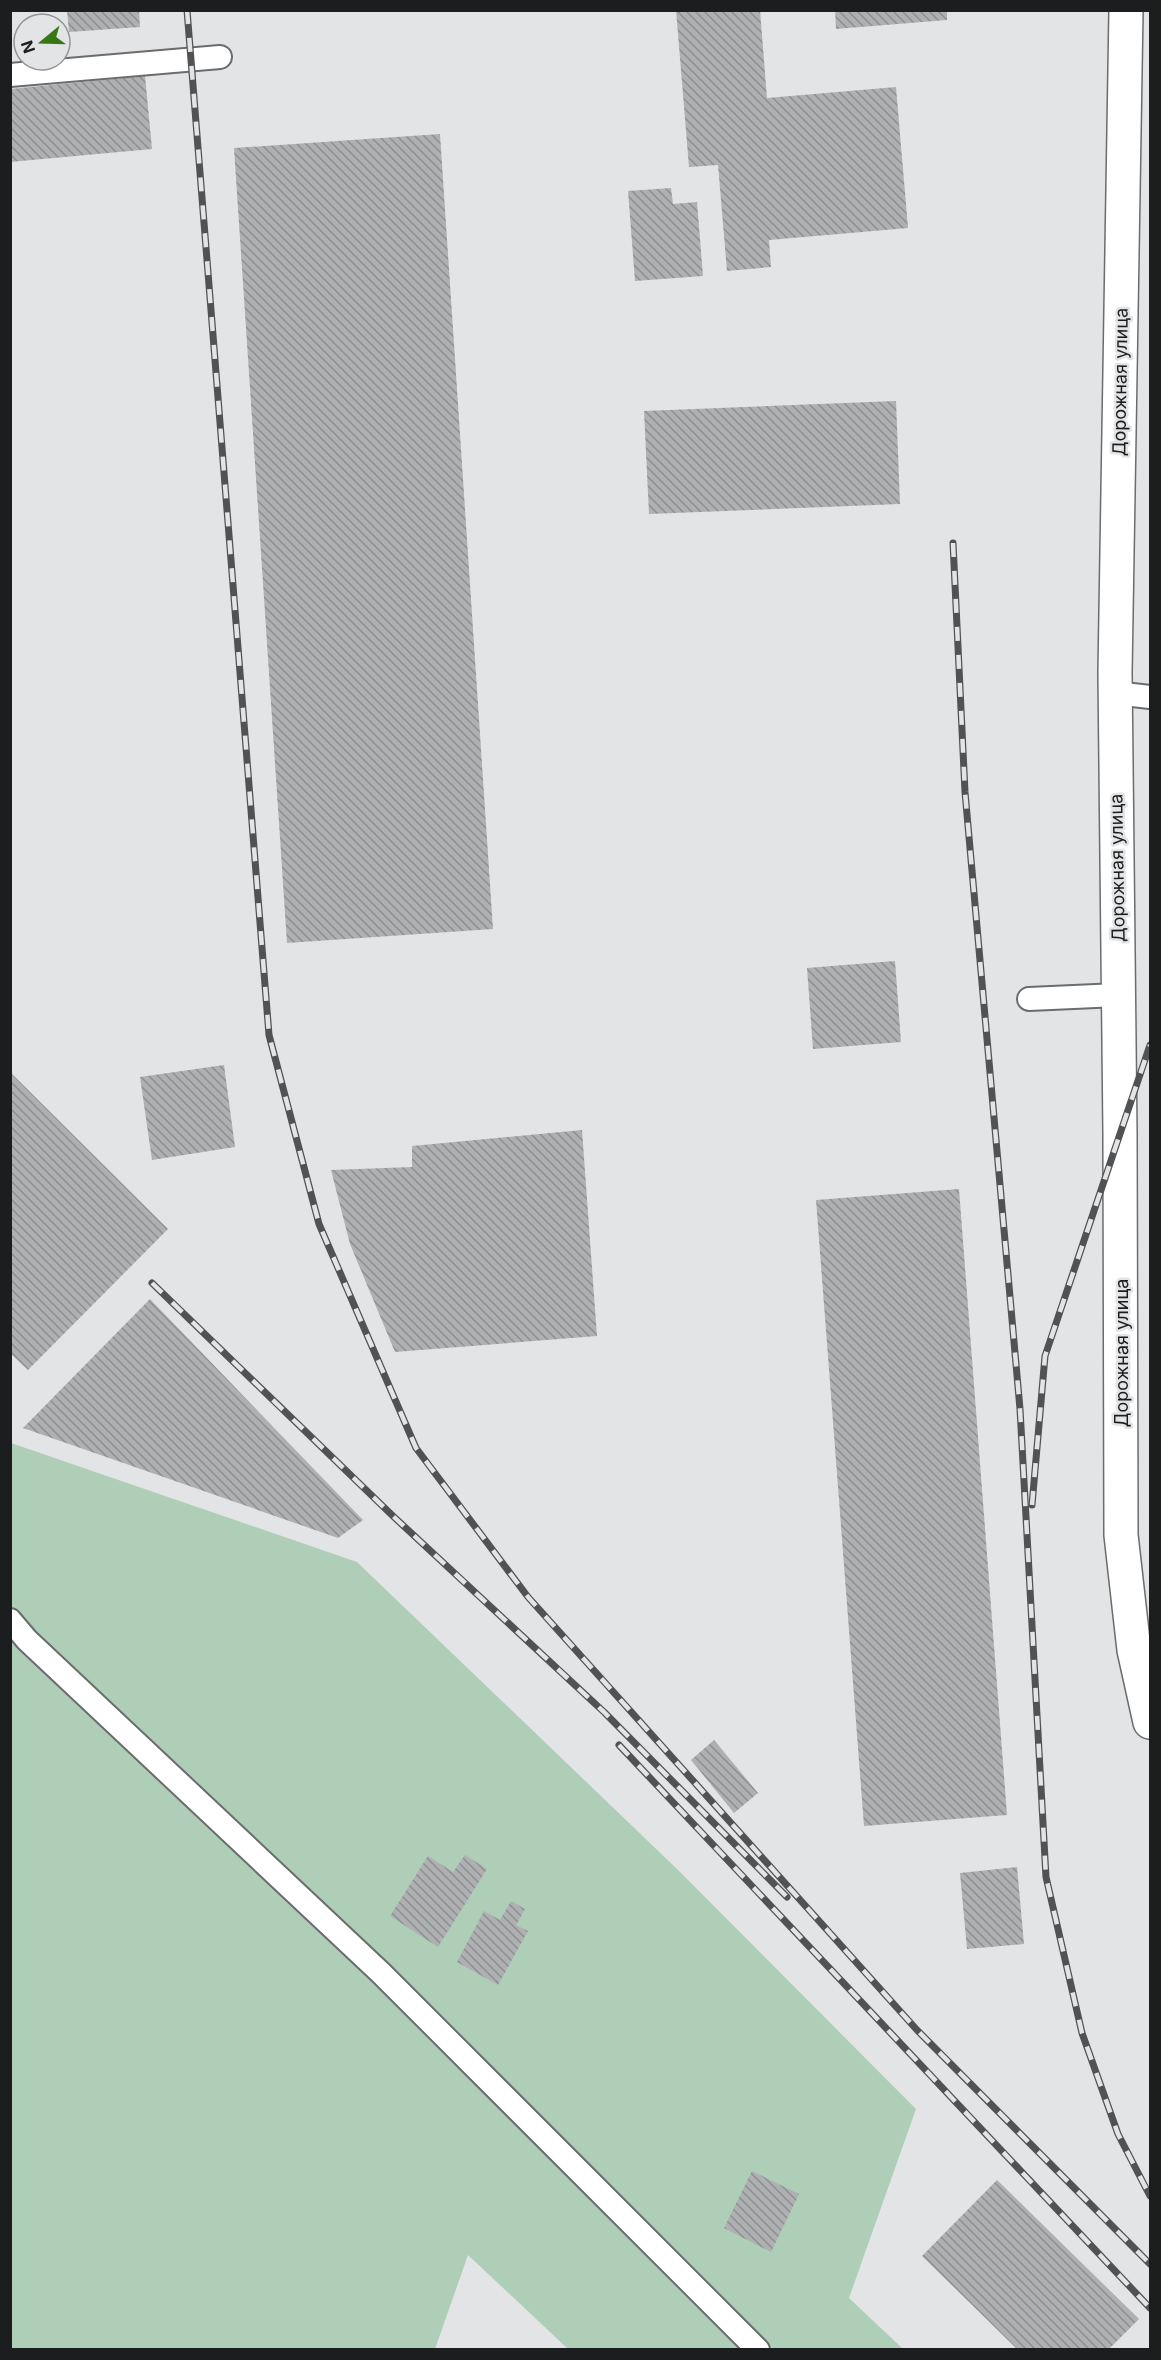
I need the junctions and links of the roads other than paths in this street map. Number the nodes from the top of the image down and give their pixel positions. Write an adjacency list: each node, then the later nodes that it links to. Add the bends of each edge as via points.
1 (1126, 10): 4 (street, Дорожная улица)
2 (220, 57): 3 (lane)
3 (10, 75)
4 (1115, 693): 5 (lane); 6 (street, Дорожная улица)
5 (1150, 698)
6 (1118, 995): 7 (lane); 9 (street, Дорожная улица, via 1121,1534 1134,1650)
7 (1029, 999)
8 (10, 1620): 10 (lane, via 381,1973)
9 (1150, 1722)
10 (758, 2349)

